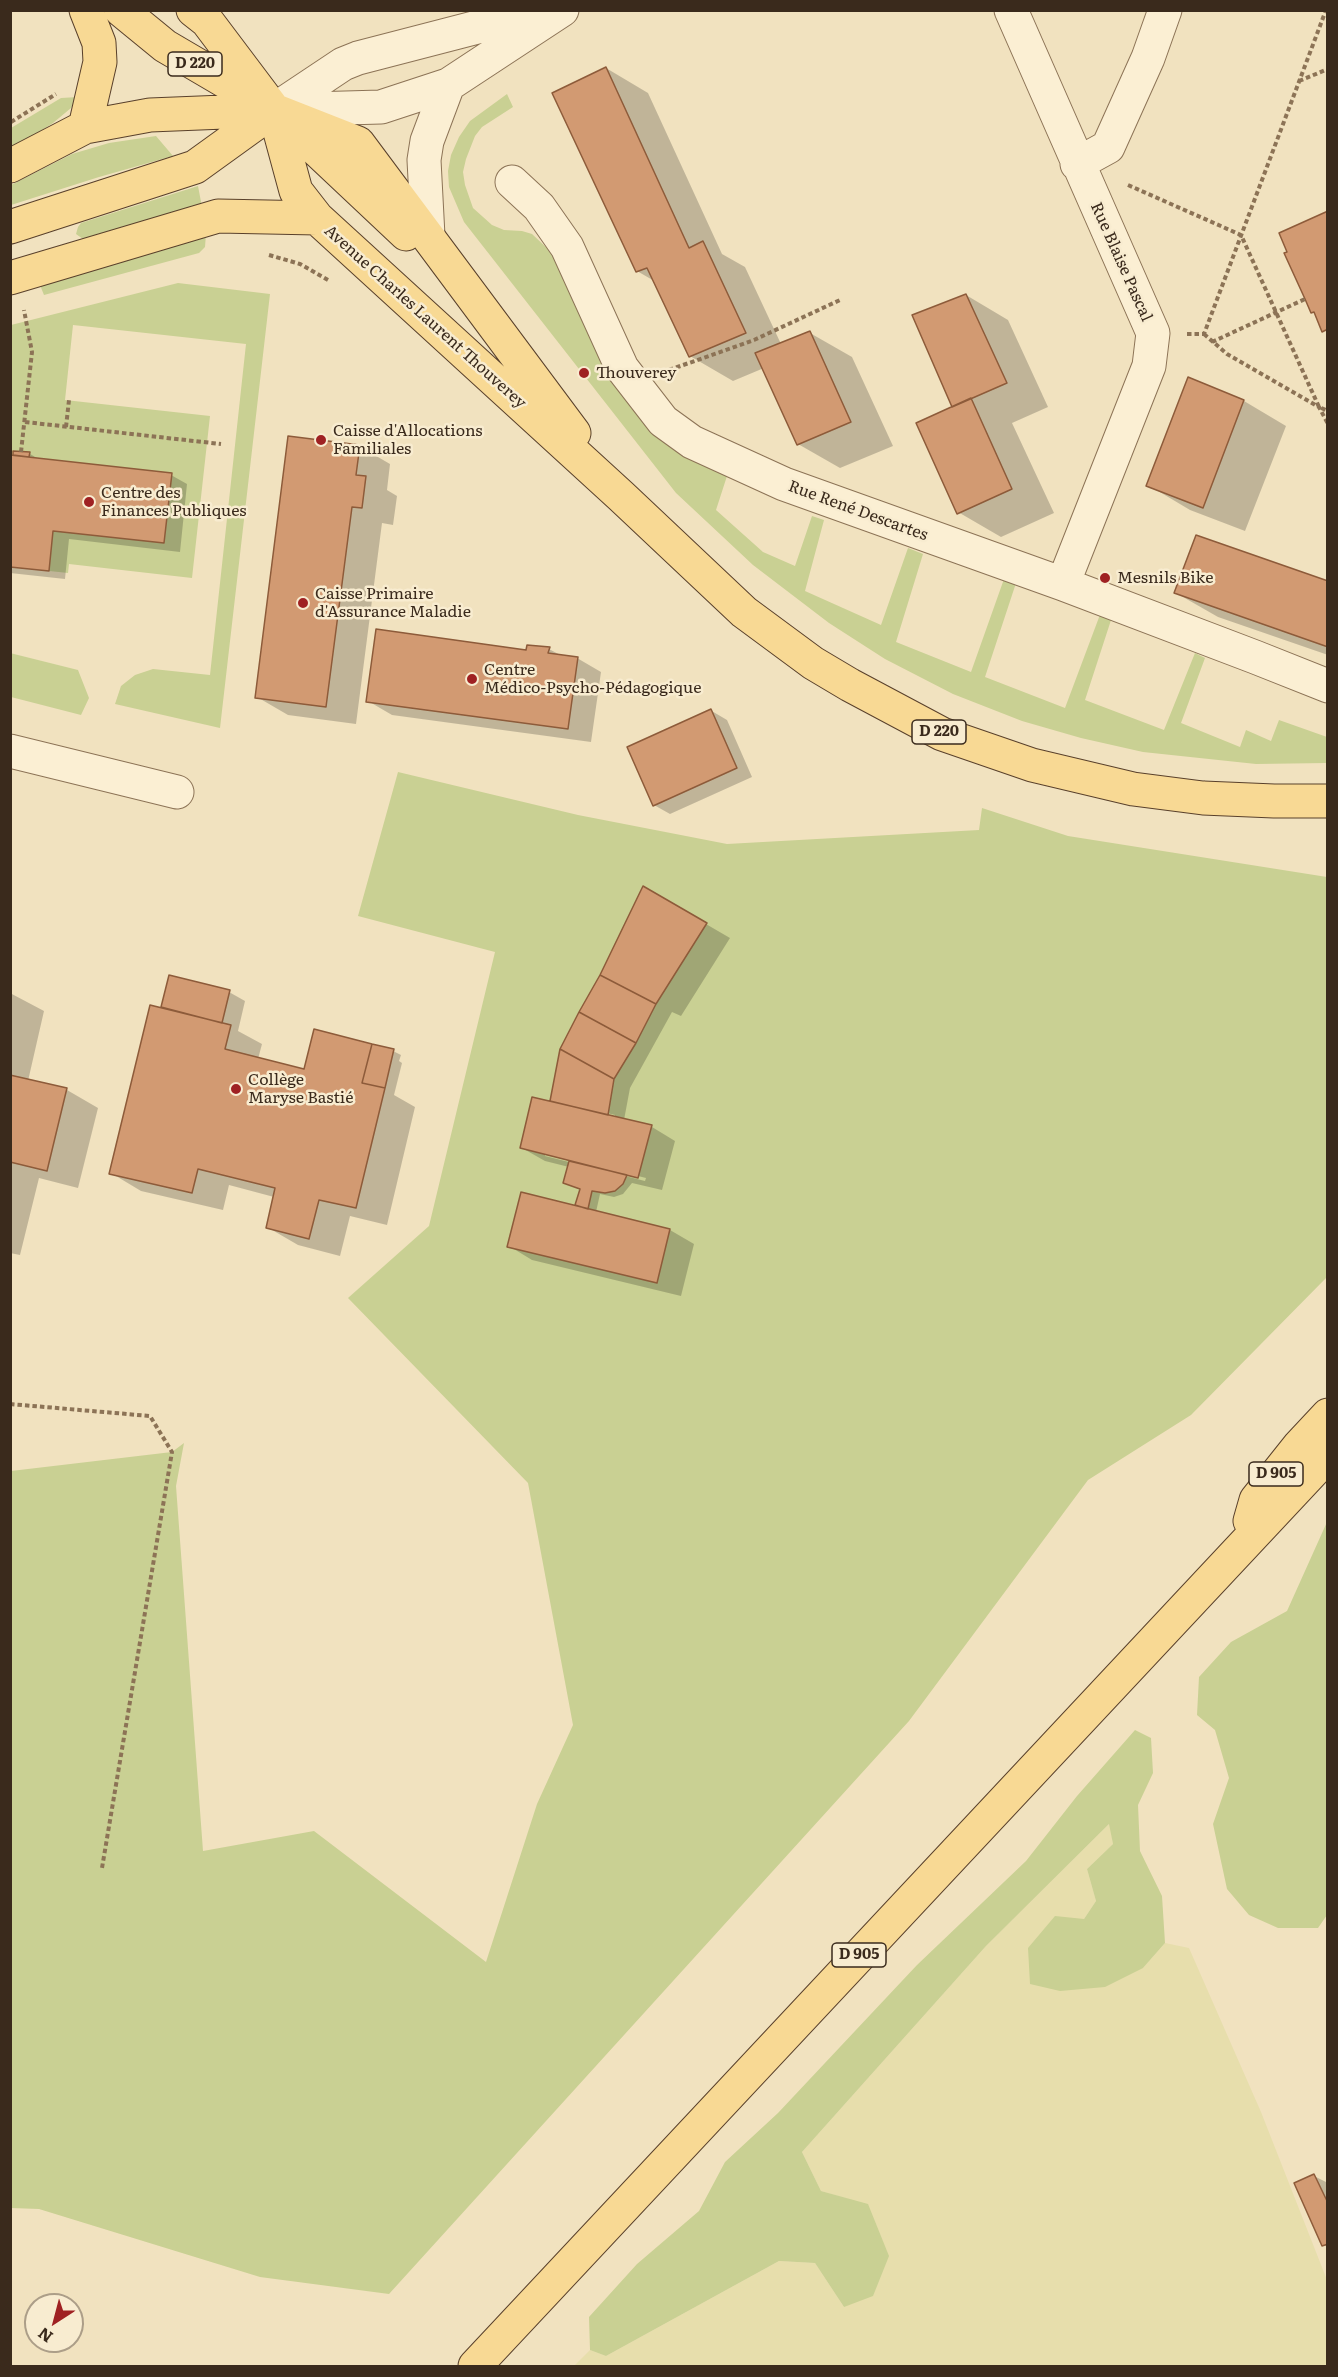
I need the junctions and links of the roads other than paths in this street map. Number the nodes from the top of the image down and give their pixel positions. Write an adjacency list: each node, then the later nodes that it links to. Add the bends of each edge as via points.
1 (86, 10): 10 (main road, via 99,43 100,62)
2 (121, 10): 9 (main road, Avenue Charles Laurent Thouverey / D 220, via 165,46)
3 (193, 10): 9 (main road, Avenue Charles Laurent Thouverey / D 220, via 207,21)
4 (543, 10): 9 (street, via 358,57)
5 (562, 10): 8 (street)
6 (1011, 10): 11 (street, Rue Blaise Pascal)
7 (1165, 10): 11 (street, via 1108,147)
8 (448, 85): 9 (street, via 381,107); 16 (street, via 424,160)
9 (274, 110): 10 (main road, via 150,115); 14 (main road, Avenue Charles Laurent Thouverey, via 296,191); 15 (main road, via 195,167); 16 (main road, Avenue Charles Laurent Thouverey, via 358,143); 18 (main road, D 220)
10 (85, 127): 12 (main road)
11 (1077, 164): 20 (street, Rue Blaise Pascal, via 1153,333 1149,366)
12 (10, 166)
13 (512, 182): 20 (street, Rue René Descartes, via 539,207 567,247 622,368 663,421 692,442 784,484)
14 (317, 218): 17 (main road, via 218,216); 19 (main road, Avenue Charles Laurent Thouverey)
15 (10, 227)
16 (428, 236): 18 (main road, Avenue Charles Laurent Thouverey)
17 (10, 278)
18 (469, 293): 19 (main road, Avenue Charles Laurent Thouverey)
19 (621, 496): 24 (main road, Avenue Charles Laurent Thouverey / D 220, via 744,612 777,637 850,686 942,734 1032,765 1133,789 1203,798)
20 (1063, 584): 21 (street, Rue René Descartes)
21 (1328, 686)
22 (10, 751): 23 (street)
23 (177, 792)
24 (1328, 801)
25 (1328, 1415): 27 (main road, D 905, via 1256,1500)
26 (1328, 1455): 27 (main road, D 905)
27 (1243, 1544): 28 (main road, D 905)
28 (475, 2367)

